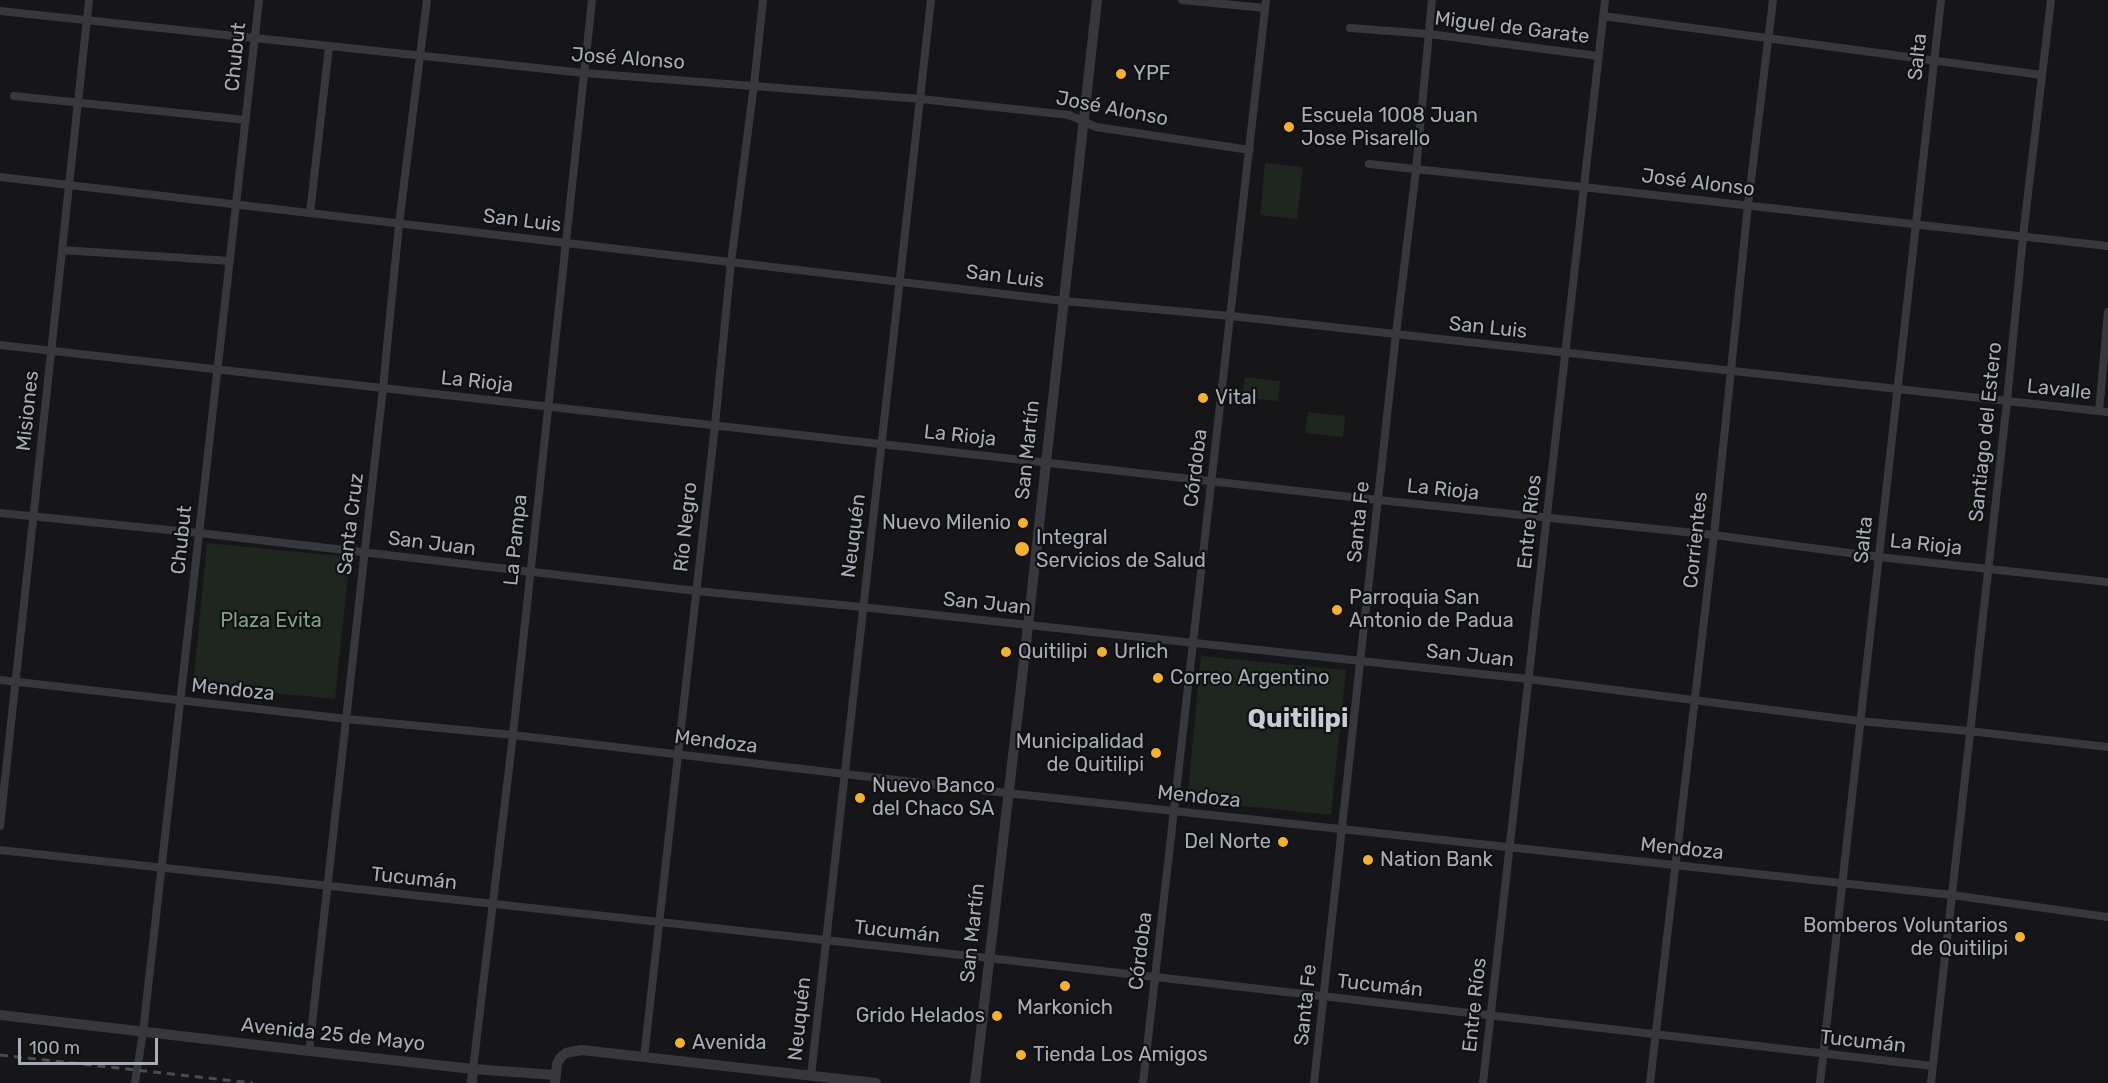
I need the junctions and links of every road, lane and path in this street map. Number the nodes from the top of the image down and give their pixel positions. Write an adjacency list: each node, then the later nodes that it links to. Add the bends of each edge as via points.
1 (89, 0): 17 (street, Misiones)
2 (259, 0): 20 (street, Chubut)
3 (427, 0): 24 (street, Santa Cruz)
4 (592, 0): 26 (street, La Pampa)
5 (763, 0): 28 (street, Río Negro)
6 (931, 0): 30 (street, Neuquén)
7 (1097, 0): 33 (street, San Martín)
8 (1182, 0): 14 (street)
9 (1432, 0): 19 (street, Santa Fe)
10 (1605, 0): 16 (street, Entre Ríos)
11 (1773, 0): 21 (street, Corrientes)
12 (1941, 0): 25 (street, Salta)
13 (2051, 0): 27 (street, Santiago del Estero)
14 (1266, 4): 34 (street, Córdoba)
15 (0, 11): 17 (street, José Alonso)
16 (1603, 16): 21 (street, Miguel de Garate); 23 (street, Entre Ríos)
17 (87, 19): 20 (street, José Alonso); 31 (street, Misiones)
18 (1350, 28): 19 (street, Miguel de Garate)
19 (1429, 34): 23 (street, Miguel de Garate); 36 (street, Santa Fe)
20 (255, 39): 22 (street, José Alonso); 32 (street, Chubut)
21 (1767, 39): 25 (street, Miguel de Garate); 41 (street, Corrientes)
22 (329, 47): 24 (street, José Alonso); 42 (street)
23 (1598, 56): 39 (street, Entre Ríos)
24 (420, 57): 26 (street, José Alonso); 43 (street, Santa Cruz)
25 (1934, 60): 27 (street, Miguel de Garate); 44 (street, Salta)
26 (584, 73): 28 (street, José Alonso); 46 (street, La Pampa)
27 (2042, 75): 45 (street, Santiago del Estero)
28 (754, 85): 30 (street, José Alonso); 50 (street, Río Negro)
29 (14, 96): 31 (street)
30 (921, 99): 33 (street, José Alonso, via 1069,115); 51 (street, Neuquén)
31 (78, 103): 32 (street); 38 (street, Misiones)
32 (246, 120): 40 (street, Chubut)
33 (1084, 122): 34 (street, José Alonso); 52 (street, San Martín)
34 (1250, 150): 54 (street, Córdoba)
35 (1369, 164): 36 (street, José Alonso)
36 (1416, 170): 39 (street, José Alonso); 55 (street, Santa Fe)
37 (0, 177): 38 (street, San Luis)
38 (69, 185): 40 (street, San Luis); 48 (street, Misiones)
39 (1583, 186): 41 (street, José Alonso); 58 (street, Entre Ríos)
40 (236, 205): 42 (street, San Luis); 49 (street, Chubut)
41 (1748, 205): 44 (street, José Alonso); 60 (street, Corrientes)
42 (310, 213): 43 (street, San Luis)
43 (399, 224): 46 (street, San Luis); 61 (street, Santa Cruz)
44 (1915, 224): 45 (street, José Alonso); 62 (street, Salta)
45 (2023, 236): 47 (street, José Alonso); 63 (street, Santiago del Estero)
46 (566, 243): 50 (street, San Luis); 64 (street, La Pampa)
47 (2108, 246)
48 (62, 250): 49 (street); 57 (street, Misiones)
49 (230, 261): 59 (street, Chubut)
50 (731, 262): 51 (street, San Luis); 66 (street, Río Negro)
51 (899, 282): 52 (street, San Luis); 67 (street, Neuquén)
52 (1064, 301): 54 (street, San Luis); 68 (street, San Martín)
53 (2108, 312): 65 (street)
54 (1231, 316): 55 (street, San Luis); 69 (street, Córdoba)
55 (1396, 334): 58 (street, San Luis); 70 (street, Santa Fe)
56 (0, 345): 57 (street, La Rioja)
57 (51, 351): 59 (street, La Rioja); 72 (street, Misiones)
58 (1564, 352): 60 (street, San Luis); 73 (street, Entre Ríos)
59 (218, 369): 61 (street, La Rioja); 74 (street, Chubut)
60 (1731, 370): 62 (street, San Luis); 75 (street, Corrientes)
61 (383, 388): 64 (street, La Rioja); 76 (street, Santa Cruz)
62 (1896, 388): 63 (street, San Luis); 77 (street, Salta)
63 (2007, 401): 65 (street, Lavalle); 78 (street, Santiago del Estero)
64 (549, 406): 66 (street, La Rioja); 79 (street, La Pampa)
65 (2103, 412)
66 (715, 425): 67 (street, La Rioja); 81 (street, Río Negro)
67 (882, 443): 68 (street, La Rioja); 82 (street, Neuquén)
68 (1045, 462): 69 (street, La Rioja); 83 (street, San Martín)
69 (1211, 481): 70 (street, La Rioja); 84 (street, Córdoba)
70 (1378, 500): 73 (street, La Rioja); 85 (street, Santa Fe)
71 (0, 513): 72 (street, San Juan)
72 (34, 516): 74 (street, San Juan); 88 (street, Misiones)
73 (1547, 517): 75 (street, La Rioja); 86 (street, Entre Ríos)
74 (199, 533): 76 (street, San Juan); 90 (street, Chubut)
75 (1714, 535): 77 (street, La Rioja); 89 (street, Corrientes)
76 (364, 553): 79 (street, San Juan); 91 (street, Santa Cruz)
77 (1879, 556): 78 (street, La Rioja); 92 (street, Salta)
78 (1988, 568): 80 (street, La Rioja); 93 (street, Santiago del Estero)
79 (531, 572): 81 (street, San Juan); 94 (street, La Pampa)
80 (2108, 582)
81 (696, 591): 82 (street, San Juan); 96 (street, Río Negro)
82 (862, 607): 83 (street, San Juan); 97 (street, Neuquén)
83 (1028, 626): 84 (street, San Juan); 98 (street, San Martín)
84 (1193, 643): 85 (street, San Juan); 99 (street, Córdoba)
85 (1360, 661): 86 (street, San Juan); 101 (street, Santa Fe)
86 (1528, 679): 89 (street, San Juan); 102 (street, Entre Ríos)
87 (0, 680): 88 (street, Mendoza)
88 (15, 682): 90 (street, Mendoza); 100 (street, Misiones)
89 (1694, 700): 92 (street, San Juan); 104 (street, Corrientes)
90 (180, 702): 91 (street, Mendoza); 105 (street, Chubut)
91 (347, 719): 94 (street, Mendoza); 107 (street, Santa Cruz)
92 (1859, 721): 93 (street, San Juan); 106 (street, Salta)
93 (1969, 731): 95 (street, San Juan); 108 (street, Santiago del Estero)
94 (513, 735): 96 (street, Mendoza); 109 (street, La Pampa)
95 (2108, 747)
96 (677, 754): 97 (street, Mendoza); 111 (street, Río Negro)
97 (844, 774): 98 (street, Mendoza); 112 (street, Neuquén)
98 (1007, 793): 99 (street, Mendoza); 113 (street, San Martín)
99 (1174, 811): 101 (street, Mendoza); 114 (street, Córdoba)
100 (0, 826)
101 (1342, 829): 102 (street, Mendoza); 115 (street, Santa Fe)
102 (1509, 847): 104 (street, Mendoza); 117 (street, Entre Ríos)
103 (0, 850): 105 (street, Tucumán)
104 (1676, 865): 106 (street, Mendoza); 119 (street, Corrientes)
105 (162, 868): 107 (street, Tucumán); 118 (street, Chubut)
106 (1842, 883): 108 (street, Mendoza); 121 (street, Salta)
107 (328, 886): 109 (street, Tucumán); 120 (street, Santa Cruz)
108 (1952, 895): 110 (street, Mendoza); 123 (street, Santiago del Estero)
109 (492, 904): 111 (street, Tucumán); 124 (street, La Pampa)
110 (2108, 917)
111 (659, 922): 112 (street, Tucumán); 122 (street, Río Negro)
112 (825, 940): 113 (street, Tucumán); 125 (street, Neuquén)
113 (988, 958): 114 (street, Tucumán); 130 (street, San Martín)
114 (1155, 977): 115 (street, Tucumán); 131 (street, Córdoba)
115 (1324, 997): 117 (street, Tucumán); 132 (street, Santa Fe)
116 (0, 1015): 118 (street, Avenida 25 de Mayo)
117 (1490, 1016): 119 (street, Tucumán); 133 (street, Entre Ríos)
118 (143, 1032): 120 (street, Avenida 25 de Mayo); 127 (street, Chubut)
119 (1656, 1035): 121 (street, Tucumán); 134 (street, Corrientes)
120 (309, 1051): 124 (street, Avenida 25 de Mayo)
121 (1824, 1054): 123 (street, Tucumán); 135 (street, Salta)
122 (644, 1058): 125 (street); 126 (street, via 581,1050 566,1053 557,1064)
123 (1933, 1066): 136 (street, Santiago del Estero)
124 (473, 1069): 126 (street, Avenida 25 de Mayo); 128 (street, La Pampa)
125 (811, 1076): 129 (street)
126 (556, 1079)
127 (135, 1083)
128 (472, 1083)
129 (876, 1083)
130 (975, 1083)
131 (1143, 1083)
132 (1314, 1083)
133 (1483, 1083)
134 (1650, 1083)
135 (1820, 1083)
136 (1931, 1083)

